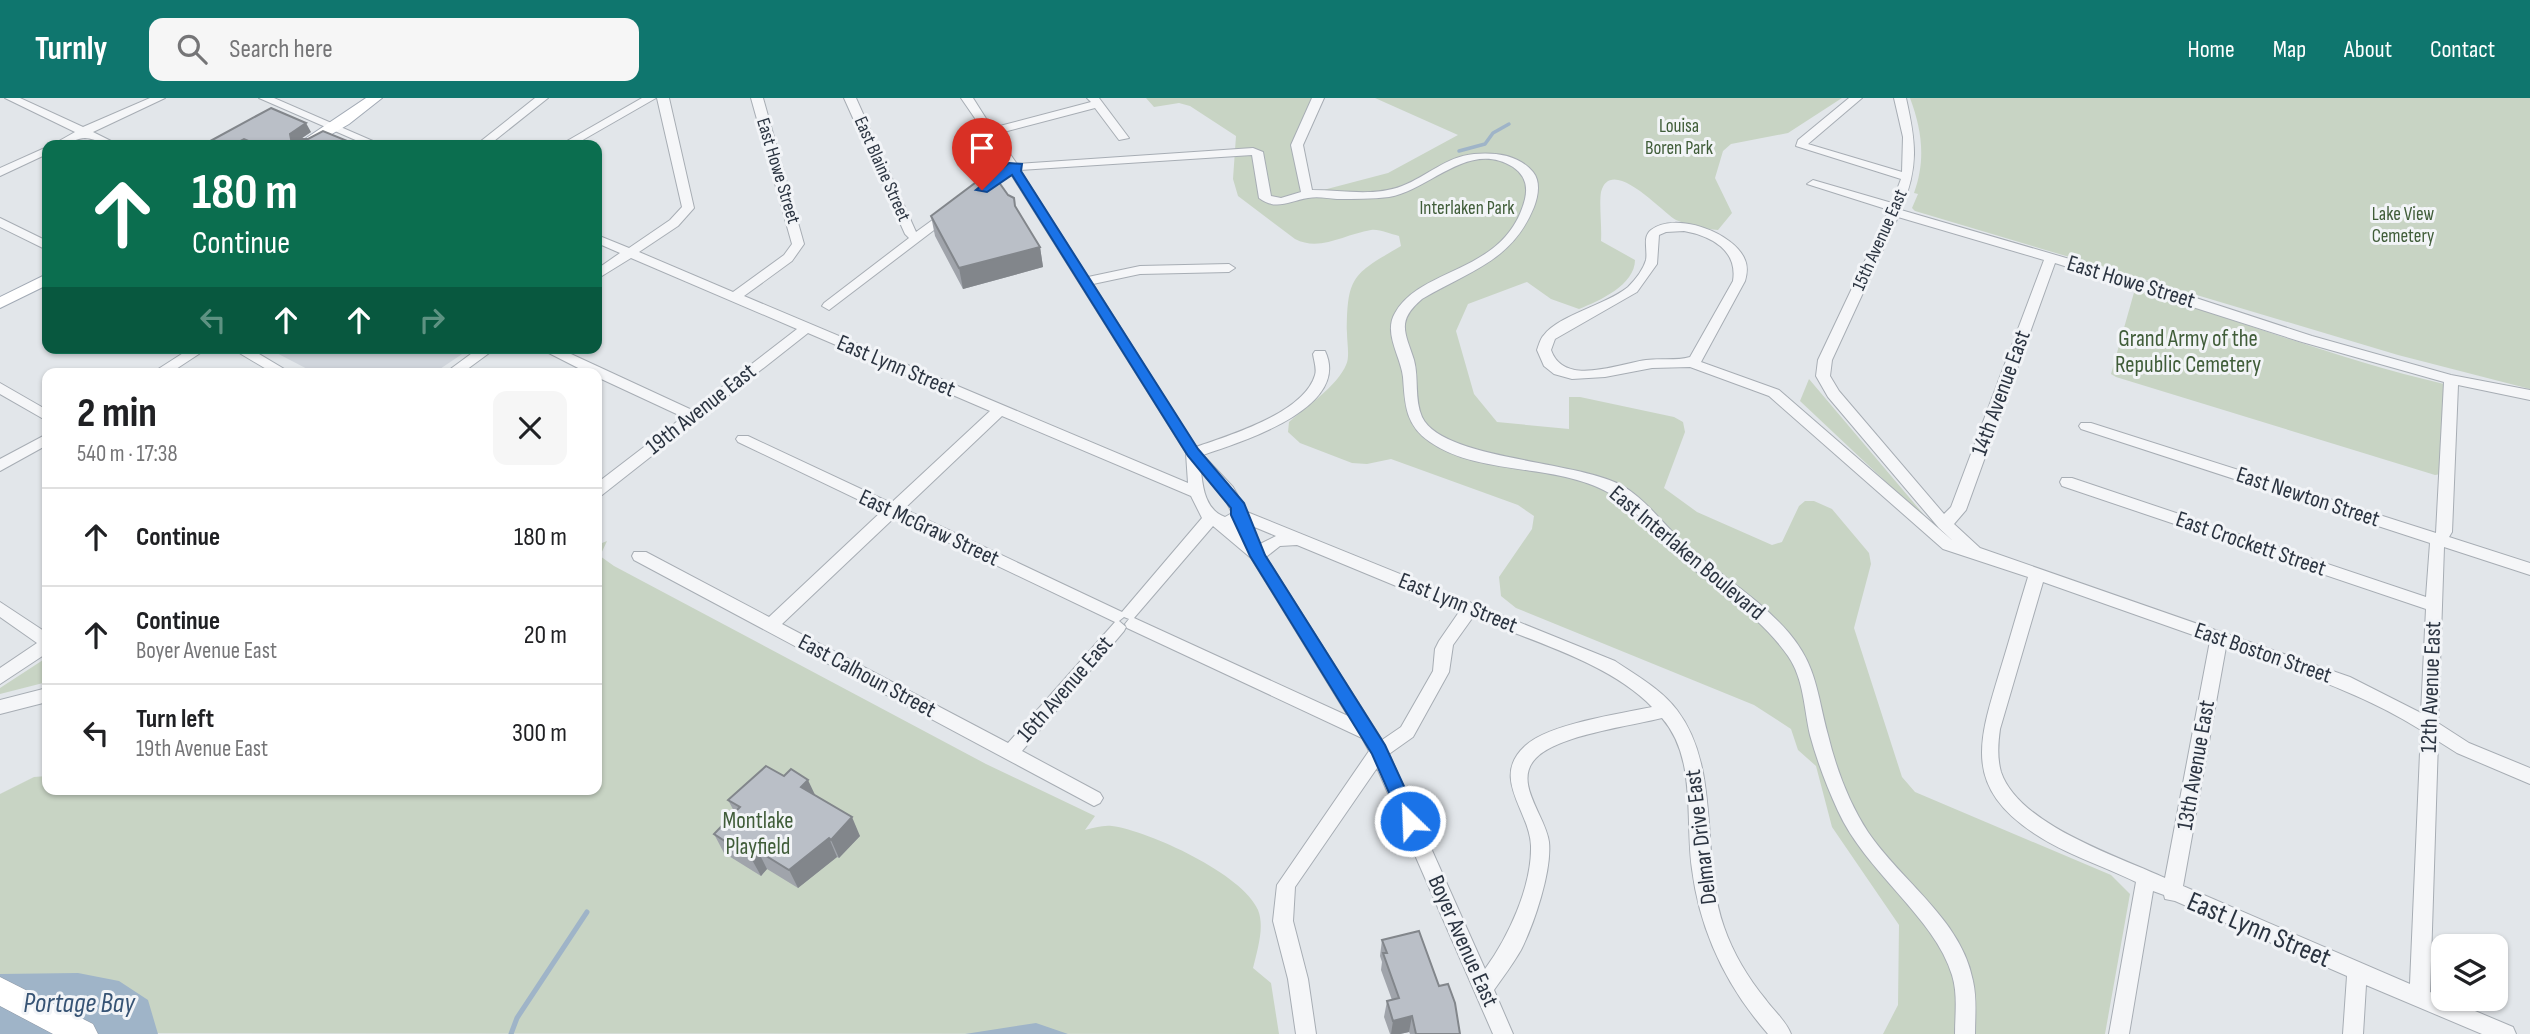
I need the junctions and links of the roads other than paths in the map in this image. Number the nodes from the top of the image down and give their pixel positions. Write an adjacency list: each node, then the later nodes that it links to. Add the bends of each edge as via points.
1 (11, 98): 16 (street)
2 (159, 98): 16 (street)
3 (264, 98): 15 (street)
4 (375, 98): 15 (main road)
5 (542, 98): 23 (street)
6 (650, 98): 24 (street)
7 (663, 98): 37 (street, via 688,208 683,217)
8 (757, 98): 43 (street, East Howe Street, via 798,244 788,258)
9 (850, 98): 34 (street, East Blaine Street, via 911,234)
10 (967, 98): 17 (street)
11 (1318, 98): 30 (street, via 1297,145)
12 (1856, 98): 28 (street, via 1802,146)
13 (1900, 98): 28 (street, 15th Avenue East, via 1909,137)
14 (1095, 101): 17 (street); 18 (street)
15 (334, 127): 21 (main road); 22 (street)
16 (86, 132): 19 (street); 20 (street)
17 (989, 132): 26 (street)
18 (1123, 138)
19 (69, 140)
20 (103, 140)
21 (312, 140)
22 (364, 140)
23 (488, 140)
24 (575, 140)
25 (42, 152): 27 (street)
26 (1011, 170): 30 (street, East Interlaken Boulevard, via 1257,152 1265,198 1281,203); 41 (street)
27 (0, 172)
28 (1908, 177): 32 (street, 15th Avenue East)
29 (1813, 184): 32 (street, East Howe Street)
30 (1307, 194): 113 (street, East Interlaken Boulevard, via 1402,191 1449,163 1479,157 1510,161 1528,173 1533,186 1531,203 1503,244 1478,265 1416,298 1400,313 1397,325 1418,424 1451,446 1498,460 1577,473 1616,490 1778,630 1808,677 1817,728 1848,815 1865,845 1942,936 1959,965 1964,978)
31 (964, 203): 34 (street)
32 (1895, 210): 38 (street, East Howe Street); 58 (street, 15th Avenue East, via 1825,360)
33 (0, 222): 36 (street)
34 (917, 238): 45 (street)
35 (602, 241): 37 (street, East Lynn Street)
36 (42, 243)
37 (629, 253): 40 (street); 43 (street, East Lynn Street)
38 (2051, 257): 59 (street, East Howe Street, via 2307,339); 77 (street, 14th Avenue East, via 1958,510)
39 (1229, 268): 41 (street, via 1140,270)
40 (602, 272)
41 (1086, 281): 68 (street)
42 (42, 282): 44 (main road)
43 (735, 297): 46 (street, East Lynn Street)
44 (0, 303)
45 (829, 306)
46 (806, 328): 62 (street, East Lynn Street); 64 (street, 19th Avenue East)
47 (191, 354): 53 (street)
48 (250, 354): 54 (street)
49 (480, 354): 55 (street)
50 (559, 354): 56 (street)
51 (1320, 354): 68 (street, via 1325,365 1322,384 1301,403 1245,436)
52 (1691, 363): 52 (street, via 1738,285 1742,270 1737,254 1726,244 1684,227 1654,233 1652,262 1636,285 1609,305 1554,333 1545,345 1547,361 1571,374); 80 (street, East Boston Street, via 1774,393 1940,540 1958,550)
53 (167, 368)
54 (275, 368)
55 (459, 368)
56 (589, 368)
57 (602, 374): 64 (street)
58 (1823, 376): 77 (street, East Boston Street, via 1833,394)
59 (2451, 379): 61 (street, East Howe Street); 78 (street, 12th Avenue East)
60 (0, 388): 63 (street)
61 (2530, 395)
62 (999, 410): 73 (street, East Lynn Street); 74 (street)
63 (42, 413)
64 (693, 416): 72 (street, 19th Avenue East)
65 (2086, 426): 78 (street, East Newton Street)
66 (743, 439): 74 (street, East McGraw Street)
67 (42, 442): 69 (street)
68 (1193, 453): 70 (street); 73 (street)
69 (0, 466)
70 (1220, 482): 73 (street, via 1203,482); 75 (street, Boyer Avenue East, via 1238,506)
71 (2067, 482): 85 (street, East Crockett Street)
72 (602, 487)
73 (1196, 491): 76 (street, Boyer Avenue East)
74 (894, 511): 88 (street, East McGraw Street); 89 (street)
75 (1239, 515): 76 (street, via 1227,523); 79 (street, East Lynn Street); 82 (street, Boyer Avenue East)
76 (1213, 518): 82 (street, Boyer Avenue East); 88 (street, 16th Avenue East)
77 (1944, 524): 80 (street, East Boston Street)
78 (2441, 540): 83 (street, East Newton Street); 85 (street, 12th Avenue East, via 2436,546)
79 (1308, 541): 82 (street, via 1276,540); 87 (street, East Lynn Street)
80 (1984, 555): 84 (street, East Boston Street)
81 (640, 556): 89 (street, East Calhoun Street)
82 (1258, 556): 98 (street, Boyer Avenue East)
83 (2530, 569)
84 (2037, 574): 90 (street, East Boston Street); 103 (street, East Lynn Street, via 1993,724 1987,754 1994,778 2020,812 2048,832)
85 (2434, 606): 97 (street, 12th Avenue East)
86 (0, 608): 91 (street)
87 (1471, 608): 96 (street, East Lynn Street, via 1618,671); 99 (street, via 1447,641 1441,672 1408,732)
88 (1124, 620): 98 (street, East McGraw Street); 100 (street, 16th Avenue East)
89 (770, 626): 100 (street, East Calhoun Street)
90 (2219, 638): 97 (street, East Boston Street, via 2344,682); 104 (street, 13th Avenue East)
91 (42, 639)
92 (42, 647): 93 (street)
93 (0, 677)
94 (42, 696): 95 (street)
95 (0, 707)
96 (1666, 710): 106 (street, via 1552,739 1524,759 1518,788 1539,838 1539,858 1514,943); 112 (street, Delmar Drive East, via 1684,738 1694,766 1701,868 1715,930 1745,989)
97 (2429, 727): 101 (street, East Boston Street, via 2463,748); 108 (street, 12th Avenue East)
98 (1368, 733): 99 (street, Boyer Avenue East)
99 (1379, 751): 106 (street, Boyer Avenue East); 110 (street, via 1286,886 1283,921)
100 (1011, 752): 102 (street, East Calhoun Street)
101 (2530, 776)
102 (1094, 798)
103 (2146, 879): 104 (street, East Lynn Street); 114 (street)
104 (2172, 892): 105 (street, East Lynn Street)
105 (2357, 972): 108 (street, East Lynn Street); 115 (street)
106 (1484, 987): 111 (street, Boyer Avenue East)
107 (0, 992): 109 (highway)
108 (2420, 997): 116 (street, East Lynn Street)
109 (83, 1034)
110 (1306, 1034)
111 (1503, 1034)
112 (1781, 1034)
113 (1965, 1034)
114 (2119, 1034)
115 (2353, 1034)
116 (2506, 1034)

